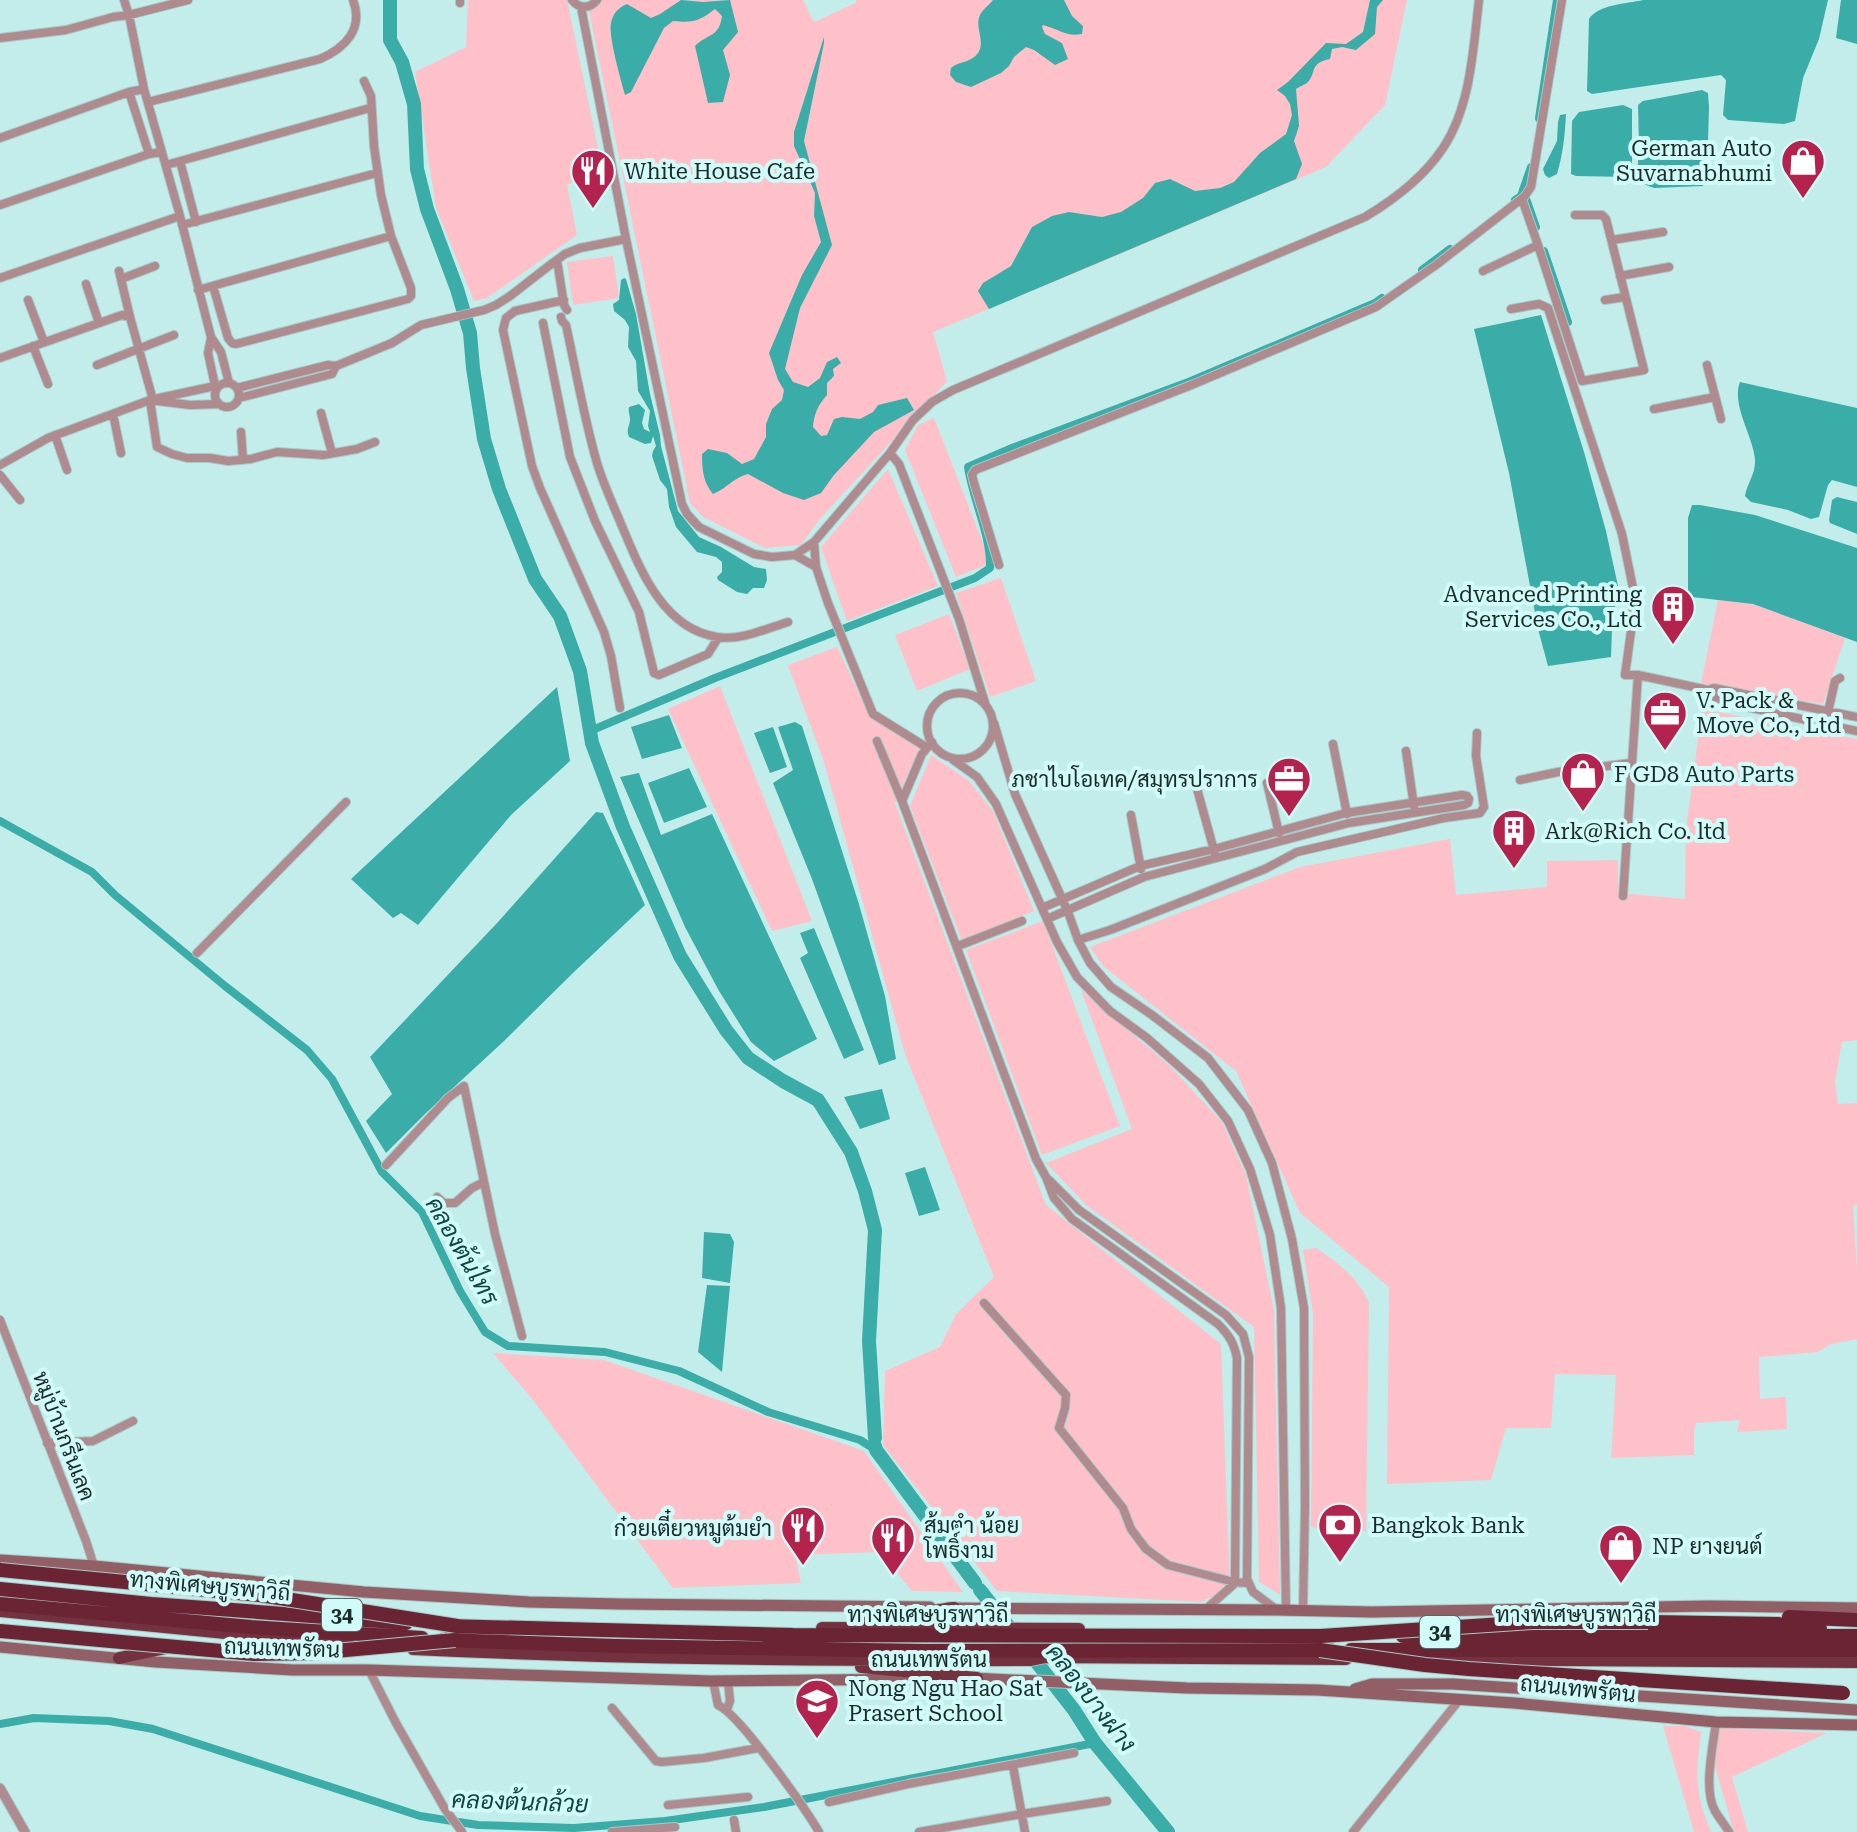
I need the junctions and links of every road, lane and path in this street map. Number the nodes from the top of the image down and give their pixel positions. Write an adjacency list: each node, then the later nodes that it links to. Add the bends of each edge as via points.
1 (124, 0): 9 (street)
2 (188, 0): 9 (street)
3 (353, 0): 14 (street, via 355,24 347,43 333,53)
4 (572, 0): 8 (street)
5 (597, 0): 8 (street)
6 (1479, 0): 72 (street, via 1459,115 1444,147 1397,196 1365,217 953,390 913,420)
7 (1562, 0): 22 (street, via 1531,187)
8 (581, 7): 29 (street)
9 (129, 15): 10 (street); 12 (street)
10 (0, 38)
11 (364, 81): 15 (street)
12 (144, 89): 13 (street); 14 (street)
13 (129, 92): 16 (street); 18 (street)
14 (148, 102): 17 (street)
15 (370, 108): 19 (street); 21 (street)
16 (0, 138)
17 (162, 152): 18 (street); 20 (street)
18 (149, 154): 23 (street)
19 (180, 161): 20 (street); 26 (street)
20 (166, 165): 25 (street)
21 (377, 173): 26 (street); 28 (street)
22 (1523, 198): 31 (street); 80 (street, via 1376,307 975,470 974,483)
23 (0, 205)
24 (1575, 215): 30 (street, via 1602,215)
25 (181, 221): 26 (street); 37 (street); 40 (street)
26 (196, 222)
27 (1663, 232): 30 (street)
28 (391, 236): 39 (street); 39 (street, via 411,288 408,299 236,344 228,338)
29 (626, 239): 32 (street, via 580,248); 79 (street, via 687,514 699,527 754,554)
30 (1612, 240): 36 (street)
31 (1538, 245): 35 (street); 41 (street, via 1582,381 1644,370)
32 (557, 260): 45 (street); 59 (street, via 484,310 421,325 336,366 332,374)
33 (155, 266): 46 (street, via 120,275)
34 (1669, 267): 36 (street)
35 (1483, 271)
36 (1620, 276): 41 (street)
37 (0, 278)
38 (86, 284): 47 (street)
39 (213, 286): 40 (street)
40 (198, 290): 50 (street)
41 (1625, 297): 43 (street)
42 (28, 300): 51 (street)
43 (1605, 300)
44 (1511, 309): 84 (street, via 1539,304 1548,308 1622,534 1633,588 1625,675)
45 (564, 310): 83 (street, via 598,466 635,558 669,611); 88 (street, via 515,311 503,330 532,466 604,632)
46 (130, 317): 47 (street); 53 (street)
47 (99, 323): 51 (street)
48 (543, 323): 83 (street, via 570,457 639,612 654,673 708,654)
49 (174, 335): 53 (street)
50 (211, 337): 58 (street, via 208,353); 59 (street)
51 (44, 342): 52 (street)
52 (33, 346): 54 (street); 57 (street)
53 (139, 347): 55 (street); 61 (street)
54 (0, 358)
55 (97, 365)
56 (1707, 365): 60 (street)
57 (48, 384)
58 (215, 388): 59 (street, via 224,383); 61 (street); 62 (street)
59 (235, 390): 62 (street, via 237,403 228,408)
60 (1715, 397): 63 (street); 66 (street)
61 (152, 400): 62 (street); 65 (street); 73 (street, via 157,447 187,458)
62 (219, 404)
63 (1654, 409)
64 (321, 413): 71 (street)
65 (113, 414): 68 (street); 70 (street)
66 (1721, 419)
67 (241, 432): 73 (street)
68 (55, 435): 74 (street); 75 (street)
69 (375, 442): 71 (street)
70 (121, 453)
71 (332, 453): 73 (street, via 277,452)
72 (890, 453): 78 (street); 87 (street, via 899,464 959,619)
73 (243, 460)
74 (0, 465)
75 (67, 470)
76 (0, 475): 77 (street)
77 (20, 500)
78 (814, 542): 79 (street); 81 (street)
79 (795, 555): 81 (street)
80 (999, 565)
81 (816, 567): 96 (street, via 873,714)
82 (788, 622): 83 (street)
83 (718, 638)
84 (1638, 675): 86 (street); 99 (street)
85 (1840, 678): 89 (street)
86 (1708, 690): 89 (street); 92 (street, via 1733,704)
87 (985, 703): 91 (street); 96 (street, via 965,693 942,698 928,715)
88 (620, 708)
89 (1828, 712): 90 (street)
90 (1857, 717)
91 (994, 723): 98 (street, via 982,752); 116 (street, via 1015,794)
92 (1857, 731)
93 (1477, 733): 121 (street, via 1484,807 1480,813 1297,852)
94 (877, 741): 103 (street)
95 (1333, 744): 106 (street)
96 (929, 745): 98 (street); 103 (street)
97 (1406, 751): 105 (street)
98 (952, 759): 117 (street, via 977,777 996,804)
99 (1631, 763): 100 (street); 115 (street)
100 (1520, 780)
101 (1267, 783): 110 (street)
102 (1196, 785): 112 (street)
103 (902, 801): 122 (street)
104 (346, 802): 123 (street)
105 (1413, 802): 106 (street); 107 (street); 107 (street, via 1465,795 1469,799 1466,804)
106 (1346, 813): 109 (street); 110 (street)
107 (1415, 813): 109 (street)
108 (1131, 815): 113 (street)
109 (1349, 823): 111 (street)
110 (1279, 831): 111 (street); 112 (street)
111 (1282, 841): 112 (street)
112 (1215, 854): 113 (street); 114 (street)
113 (1140, 866): 114 (street); 116 (street)
114 (1144, 877): 118 (street)
115 (1623, 896)
116 (1062, 900): 117 (street); 118 (street)
117 (1042, 908): 119 (street)
118 (1067, 910): 119 (street); 121 (street)
119 (1047, 919): 129 (street, via 1077,977 1199,1084 1228,1121 1250,1169)
120 (1022, 921): 122 (street)
121 (1078, 940): 128 (street, via 1111,987 1208,1058 1248,1110 1272,1163)
122 (958, 946): 125 (street)
123 (197, 953)
124 (386, 1165): 126 (street, via 464,1086)
125 (1046, 1177): 140 (street, via 1054,1198 1072,1219 1218,1324 1232,1340 1237,1358); 141 (street, via 1079,1210 1226,1315 1243,1334 1249,1357)
126 (484, 1182): 127 (street, via 455,1203); 132 (street)
127 (437, 1197)
128 (1290, 1229): 129 (street); 135 (street, via 1304,1308)
129 (1270, 1235): 136 (street, via 1281,1308)
130 (984, 1303): 140 (street, via 1066,1395 1059,1428 1123,1508 1146,1549 1168,1565)
131 (0, 1320): 134 (street, หมู่บ้านกรีนเลค)
132 (522, 1336)
133 (133, 1421): 134 (street, via 93,1441)
134 (47, 1443): 138 (street, หมู่บ้านกรีนเลค)
135 (1305, 1489): 136 (street); 149 (street)
136 (1284, 1490): 147 (street)
137 (0, 1560): 138 (main road, 34)
138 (94, 1566): 144 (main road, 34, via 529,1602)
139 (0, 1570): 154 (highway, bridge, via 271,1597)
140 (1234, 1582): 141 (street); 146 (street)
141 (1248, 1583): 147 (street)
142 (0, 1588): 152 (highway, ถนนเทพรัตน / 34, via 458,1621); 154 (highway, ทางพิเศษบูรพาวิถี, bridge)
143 (0, 1604): 154 (highway, ทางพิเศษบูรพาวิถี, bridge, via 265,1628)
144 (954, 1608): 146 (main road, 34); 152 (highway)
145 (1857, 1608): 149 (main road, 34)
146 (1206, 1609): 147 (main road, 34)
147 (1281, 1610): 149 (main road, 34)
148 (0, 1611): 156 (highway, ถนนเทพรัตน / 34)
149 (1303, 1611)
150 (1857, 1620): 151 (highway, via 1754,1616)
151 (1648, 1622): 155 (highway, via 1777,1624); 157 (highway, bridge, via 1533,1622)
152 (808, 1628): 155 (highway, ถนนเทพรัตน / 34)
153 (0, 1631): 154 (highway, bridge, via 254,1654 313,1653)
154 (456, 1633): 157 (highway, ทางพิเศษบูรพาวิถี)
155 (1857, 1634): 157 (highway, ทางพิเศษบูรพาวิถี, bridge)
156 (232, 1635): 160 (highway); 161 (highway, ถนนเทพรัตน / 34, via 490,1653)
157 (1321, 1643): 159 (highway, ทางพิเศษบูรพาวิถี, bridge); 168 (highway, bridge, via 1425,1665)
158 (0, 1647): 160 (main road, ถนนเทพรัตน)
159 (1857, 1650)
160 (119, 1658): 163 (main road, ถนนเทพรัตน)
161 (786, 1661): 162 (highway, ถนนเทพรัตน / 34, via 1045,1657); 164 (highway)
162 (1857, 1662)
163 (369, 1670): 165 (main road, ถนนเทพรัตน); 186 (street)
164 (977, 1678): 166 (main road, ถนนเทพรัตน); 167 (main road, ถนนเทพรัตน)
165 (713, 1681): 166 (main road, ถนนเทพรัตน); 171 (street, via 718,1705)
166 (728, 1681): 171 (street)
167 (1343, 1692): 169 (main road, ถนนเทพรัตน); 172 (main road, via 1372,1684 1453,1684)
168 (1857, 1693)
169 (1460, 1699): 173 (main road, ถนนเทพรัตน); 194 (street)
170 (612, 1708): 175 (street, via 656,1761)
171 (727, 1709): 175 (street)
172 (1857, 1710)
173 (1716, 1722): 174 (main road, ถนนเทพรัตน); 195 (street, via 1710,1793 1713,1809)
174 (1857, 1725)
175 (758, 1748): 191 (street)
176 (1074, 1753): 177 (street)
177 (1013, 1766): 181 (street); 183 (street)
178 (0, 1788): 188 (street)
179 (748, 1797): 182 (street)
180 (1107, 1801): 183 (street)
181 (829, 1802)
182 (668, 1805)
183 (1022, 1814): 192 (street); 193 (street)
184 (734, 1820): 190 (street)
185 (675, 1827): 187 (street)
186 (460, 1830)
187 (648, 1831): 189 (street)
188 (25, 1832)
189 (612, 1832)
190 (736, 1832)
191 (819, 1832)
192 (919, 1832)
193 (1025, 1832)
194 (1353, 1832)
195 (1729, 1832)

